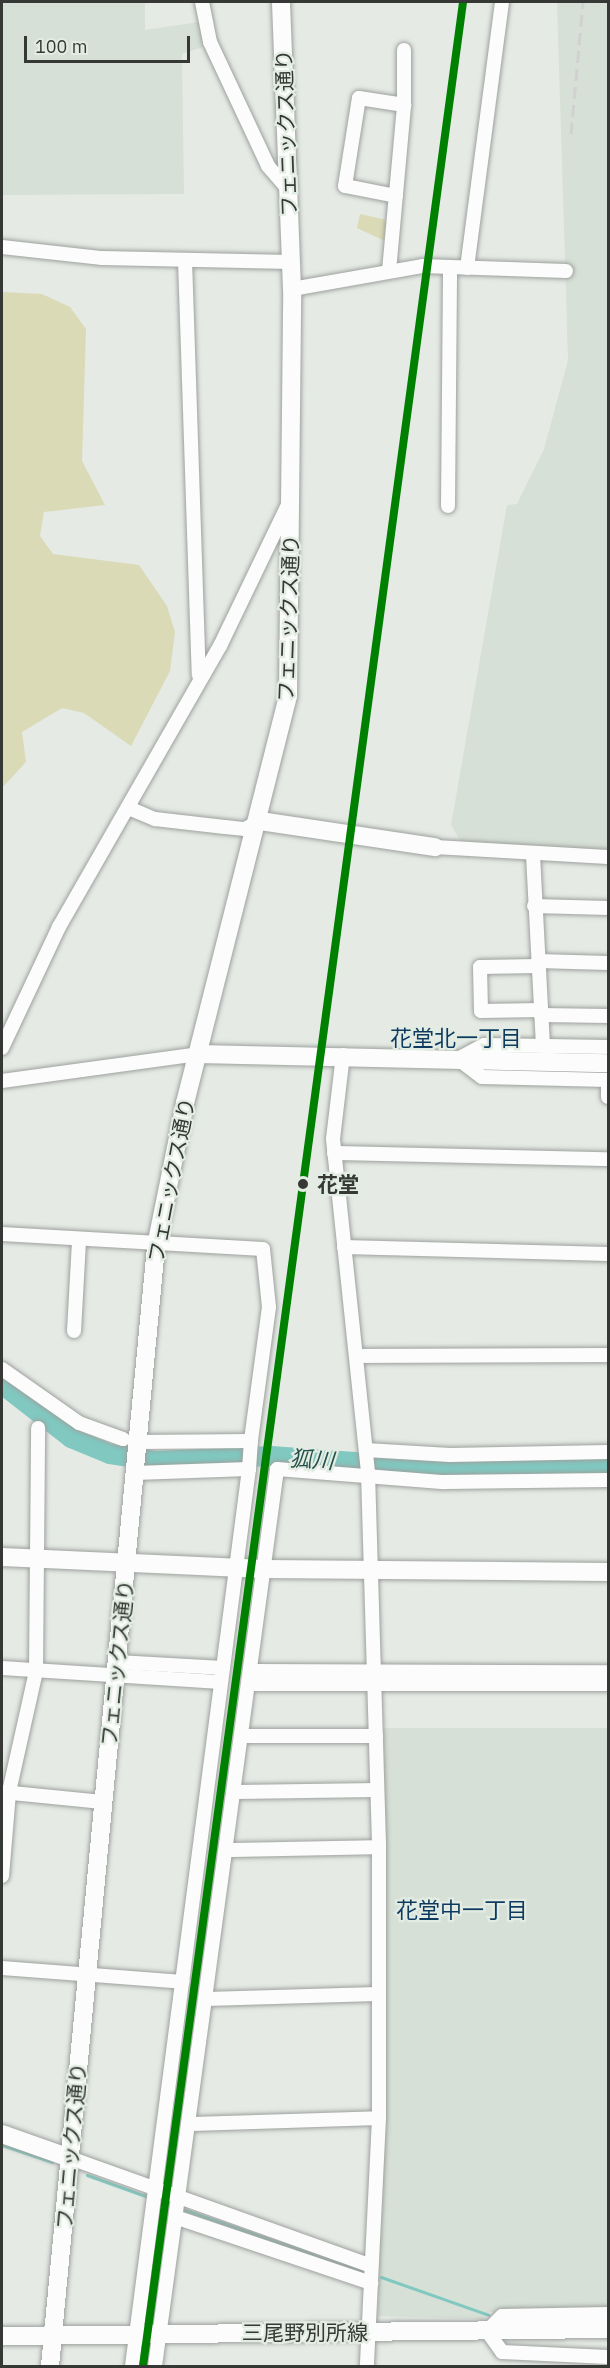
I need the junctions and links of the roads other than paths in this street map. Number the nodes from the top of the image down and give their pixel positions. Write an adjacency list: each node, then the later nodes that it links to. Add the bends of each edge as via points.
1 (202, 2): 6 (street, via 210,42 268,166)
2 (281, 2): 6 (main road, フェニックス通り)
3 (502, 2): 12 (street)
4 (404, 50): 5 (street)
5 (404, 105): 7 (street); 7 (street, via 358,98 345,186)
6 (289, 190): 10 (main road, フェニックス通り)
7 (396, 196): 13 (street)
8 (2, 247): 9 (street)
9 (185, 260): 10 (street); 18 (street)
10 (291, 261): 15 (main road, フェニックス通り)
11 (450, 267): 12 (street); 13 (street); 17 (street)
12 (467, 268): 14 (street)
13 (388, 271): 15 (street)
14 (566, 271)
15 (292, 289): 16 (main road, フェニックス通り)
16 (291, 497): 18 (street, via 220,646); 20 (main road, フェニックス通り, via 288,696)
17 (448, 506)
18 (199, 675): 19 (street)
19 (130, 809): 20 (street, via 154,819 245,829); 30 (street)
20 (260, 821): 21 (main road); 33 (main road, フェニックス通り)
21 (435, 847): 22 (street)
22 (533, 855): 23 (street); 24 (street)
23 (609, 857)
24 (534, 906): 25 (street); 27 (street)
25 (609, 908)
26 (609, 963): 27 (street)
27 (538, 964): 28 (street); 28 (street, via 480,967 482,1011)
28 (541, 1012): 29 (street); 34 (street)
29 (609, 1016)
30 (5, 1024): 32 (street)
31 (609, 1047): 34 (street)
32 (2, 1048)
33 (198, 1054): 35 (main road); 38 (street); 44 (main road, フェニックス通り)
34 (546, 1054): 36 (main road); 37 (main road)
35 (343, 1055): 36 (main road); 40 (street)
36 (458, 1059): 37 (street, via 482,1077)
37 (608, 1074): 39 (street)
38 (2, 1081)
39 (609, 1097)
40 (334, 1153): 41 (street); 45 (street)
41 (609, 1159)
42 (2, 1234): 43 (street)
43 (79, 1241): 44 (street); 47 (street)
44 (156, 1246): 52 (main road, フェニックス通り); 53 (street, via 263,1249 269,1307)
45 (344, 1247): 46 (street); 49 (street)
46 (609, 1254)
47 (74, 1331)
48 (609, 1355): 49 (street)
49 (356, 1356): 54 (street)
50 (2, 1369): 52 (street, via 79,1423)
51 (38, 1428): 61 (street)
52 (132, 1442): 53 (street); 57 (main road, フェニックス通り)
53 (251, 1443): 56 (street)
54 (366, 1450): 55 (street, via 450,1455); 58 (street)
55 (609, 1452)
56 (249, 1467): 57 (street); 63 (street)
57 (135, 1470): 62 (main road, フェニックス通り)
58 (368, 1475): 59 (street); 64 (street, via 277,1469); 65 (street)
59 (609, 1480)
60 (2, 1557): 61 (main road)
61 (36, 1559): 62 (main road); 69 (street)
62 (126, 1563): 63 (main road); 68 (main road, フェニックス通り)
63 (238, 1567): 64 (main road); 71 (street)
64 (264, 1569): 65 (main road); 72 (street)
65 (371, 1571): 66 (main road); 73 (street)
66 (609, 1572)
67 (2, 1668): 69 (street)
68 (116, 1668): 69 (street); 71 (street); 80 (main road, フェニックス通り)
69 (36, 1671): 78 (street)
70 (609, 1672): 73 (street)
71 (222, 1675): 86 (street)
72 (251, 1678): 73 (street); 75 (street)
73 (374, 1678): 74 (street); 76 (street)
74 (609, 1684)
75 (243, 1736): 76 (street); 79 (street)
76 (376, 1736): 77 (street)
77 (377, 1790): 79 (street); 81 (street)
78 (5, 1792): 80 (street); 83 (street)
79 (236, 1792): 82 (street)
80 (103, 1802): 85 (main road, フェニックス通り)
81 (379, 1847): 82 (street); 87 (street)
82 (227, 1850): 88 (street)
83 (2, 1876)
84 (2, 1968): 85 (street)
85 (88, 1975): 86 (street); 92 (main road, フェニックス通り)
86 (182, 1982): 93 (street)
87 (377, 1994): 88 (street); 89 (street)
88 (206, 1999): 90 (street)
89 (379, 2118): 90 (street); 96 (street)
90 (192, 2124): 94 (street)
91 (2, 2134): 92 (main road)
92 (70, 2158): 93 (street); 103 (main road, フェニックス通り)
93 (155, 2189): 94 (street); 104 (street)
94 (181, 2197): 95 (street); 96 (street)
95 (178, 2218): 97 (street); 102 (street)
96 (371, 2265): 97 (street)
97 (371, 2283): 101 (street)
98 (609, 2314): 100 (street, via 502,2316)
99 (609, 2329): 100 (main road, 三尾野別所線)
100 (487, 2331): 101 (main road, 三尾野別所線); 106 (street, via 502,2352)
101 (370, 2332): 102 (main road, 三尾野別所線); 111 (street)
102 (159, 2333): 104 (main road, 三尾野別所線); 110 (street)
103 (54, 2334): 104 (main road, 三尾野別所線); 105 (main road, 三尾野別所線); 108 (main road, フェニックス通り)
104 (136, 2334): 109 (street)
105 (2, 2336)
106 (564, 2352): 107 (street); 112 (street)
107 (609, 2357)
108 (50, 2367)
109 (132, 2367)
110 (155, 2367)
111 (367, 2367)
112 (564, 2367)

